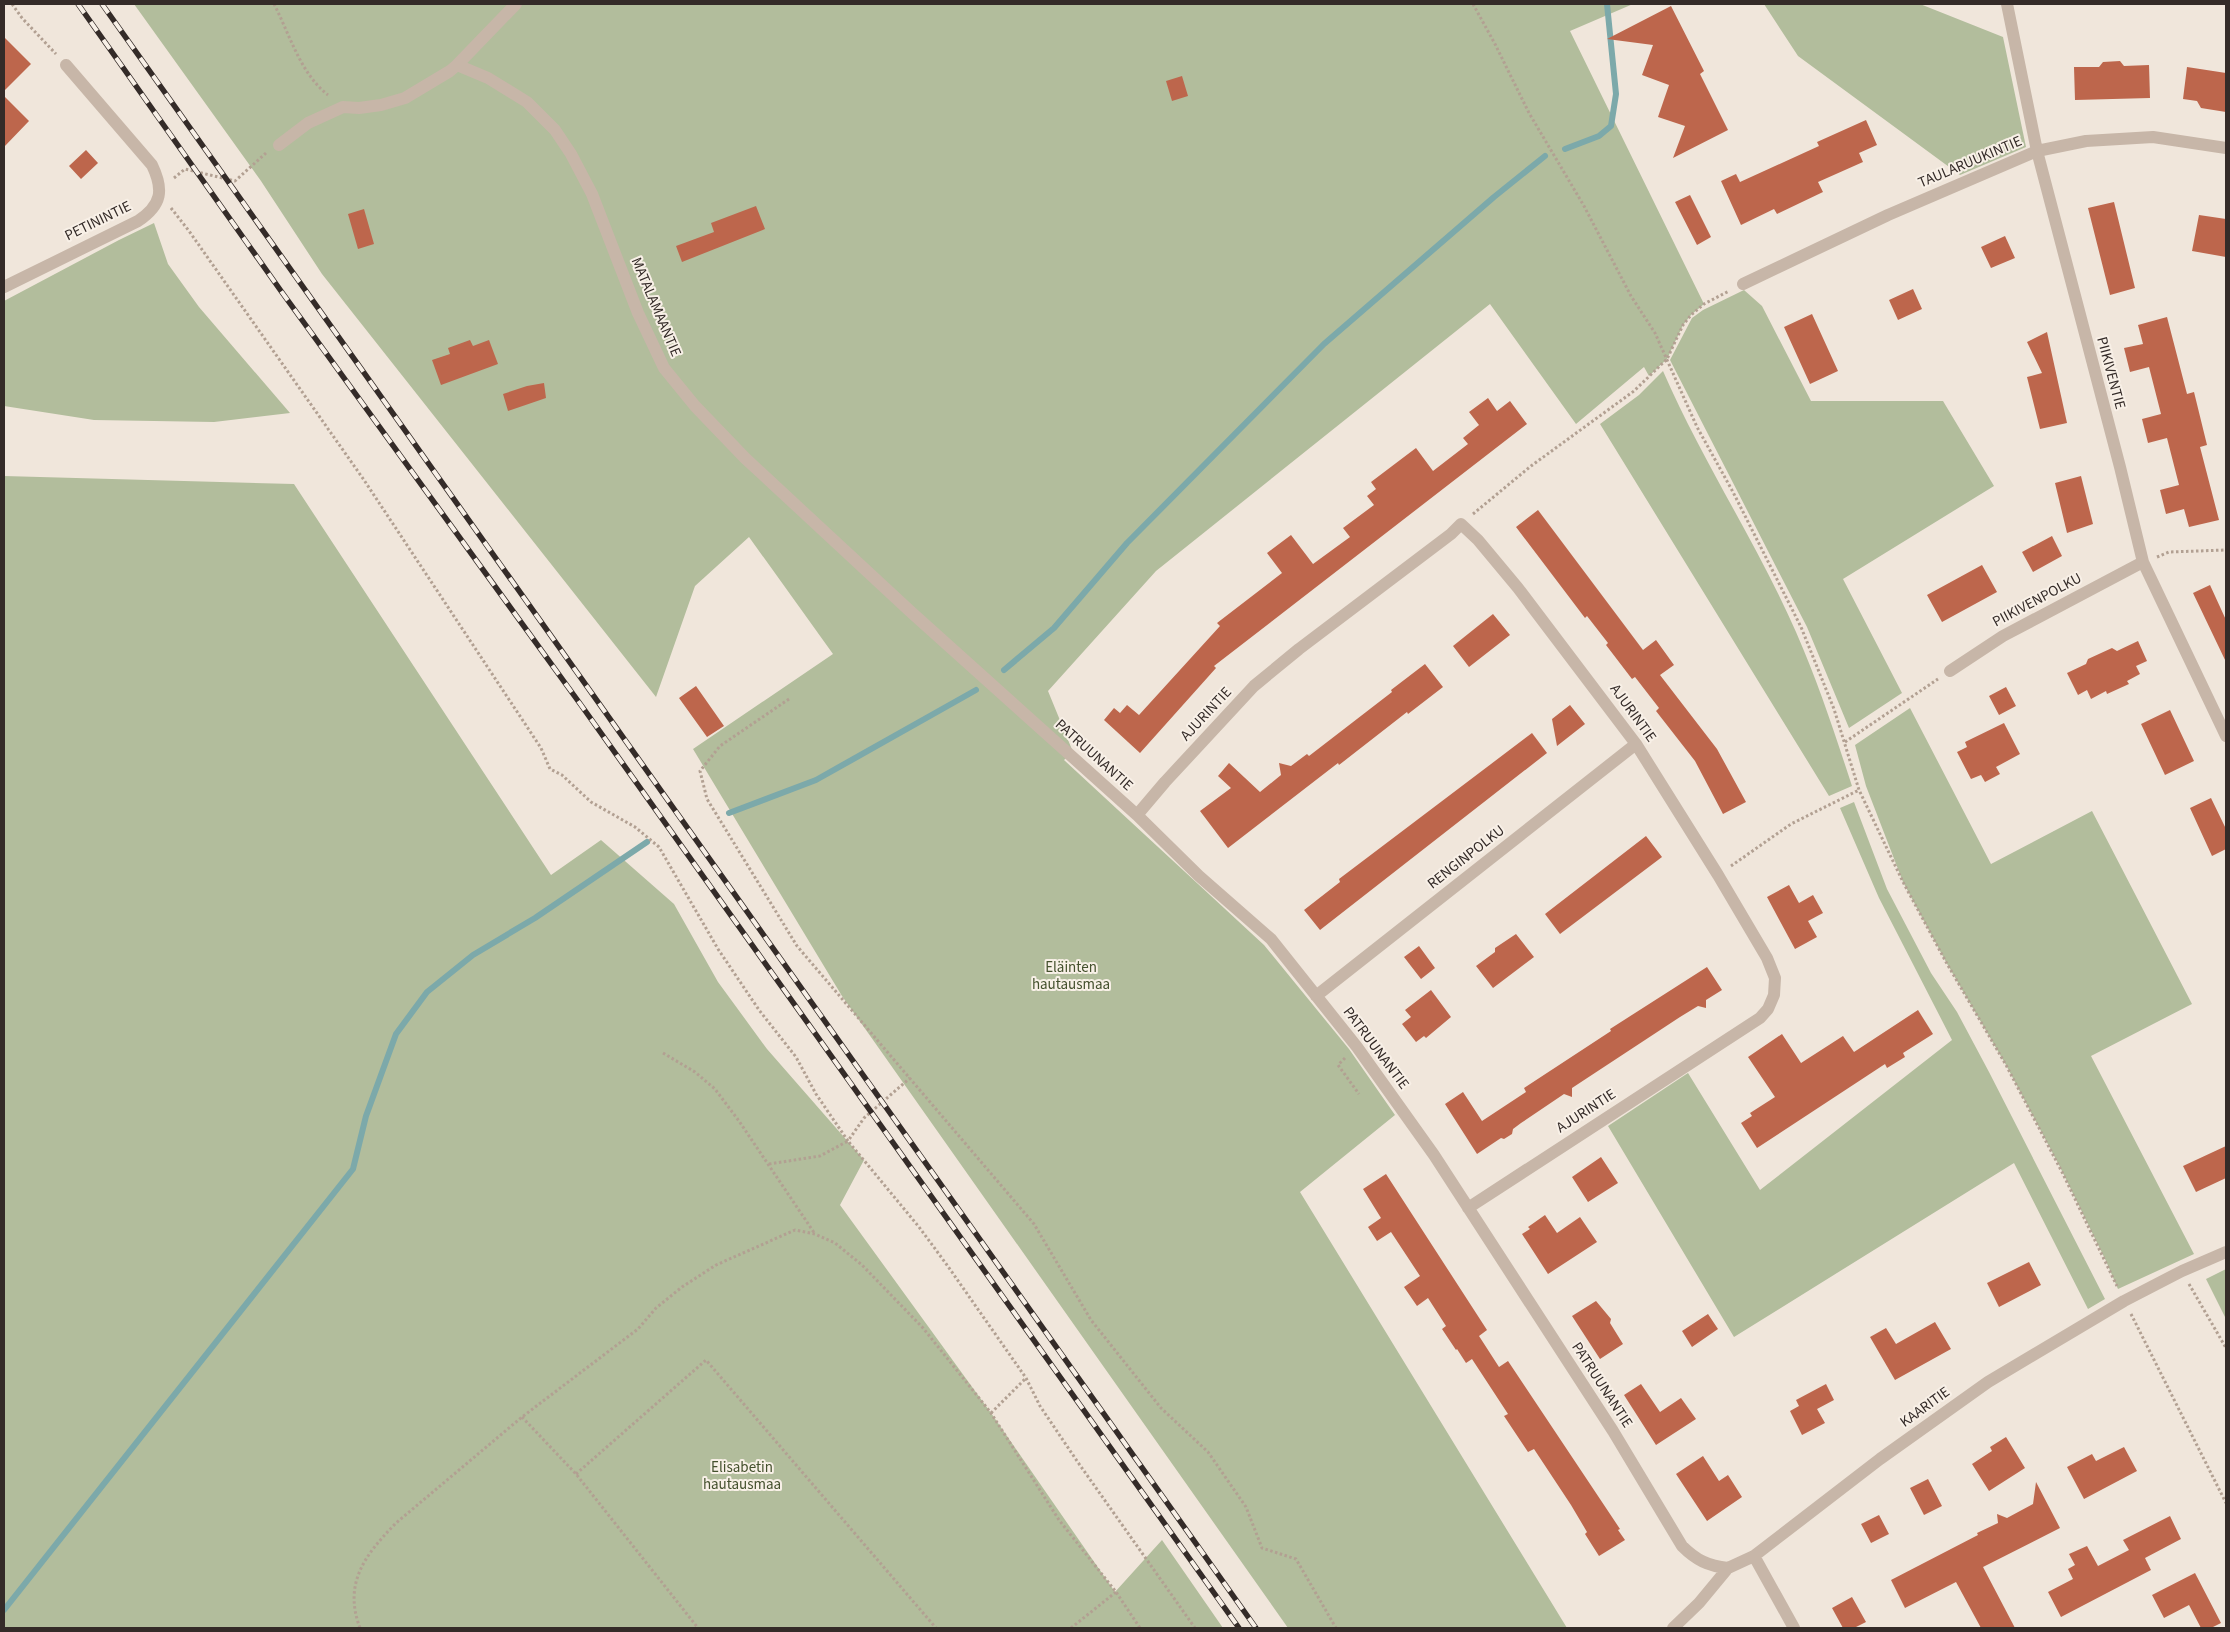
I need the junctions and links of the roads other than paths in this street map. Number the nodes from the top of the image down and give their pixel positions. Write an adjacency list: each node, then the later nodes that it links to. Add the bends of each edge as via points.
1 (516, 4): 4 (street)
2 (2007, 4): 7 (street, PIIKIVENTIE)
3 (66, 65): 9 (street, PETININTIE, via 152,165 158,178 159,194 150,213 138,221)
4 (457, 65): 5 (street, via 405,98 381,105 343,107 308,123); 11 (street, MATALAMAANTIE, via 488,78 527,102 555,130 592,194 638,313 664,368 694,406)
5 (276, 147)
6 (2226, 148): 7 (street, TAULARUUKINTIE, via 2153,137 2086,140)
7 (2037, 151): 8 (street, TAULARUUKINTIE, via 1888,215); 10 (street, PIIKIVENTIE)
8 (1743, 284)
9 (4, 287)
10 (2143, 562): 12 (street, PIIKIVENPOLKU, via 2003,636); 13 (street, PIIKIVENTIE)
11 (911, 612): 15 (street, PATRUUNANTIE)
12 (1950, 671)
13 (2226, 736)
14 (1636, 744): 15 (street, AJURINTIE, via 1518,588 1461,524 1254,686); 16 (street, RENGINPOLKU); 17 (street, AJURINTIE, via 1767,958 1775,978 1774,995 1760,1018)
15 (1137, 815): 16 (street, PATRUUNANTIE, via 1199,876 1271,939)
16 (1316, 996): 17 (street, PATRUUNANTIE, via 1357,1047)
17 (1468, 1208): 20 (street, PATRUUNANTIE, via 1613,1431 1682,1546 1694,1558 1712,1567)
18 (2226, 1252): 19 (street, KAARITIE, via 2124,1301 1988,1382 1880,1459)
19 (1754, 1556): 20 (street, KAARITIE); 22 (street)
20 (1728, 1568): 21 (street, KAARITIE)
21 (1673, 1628)
22 (1794, 1628)

